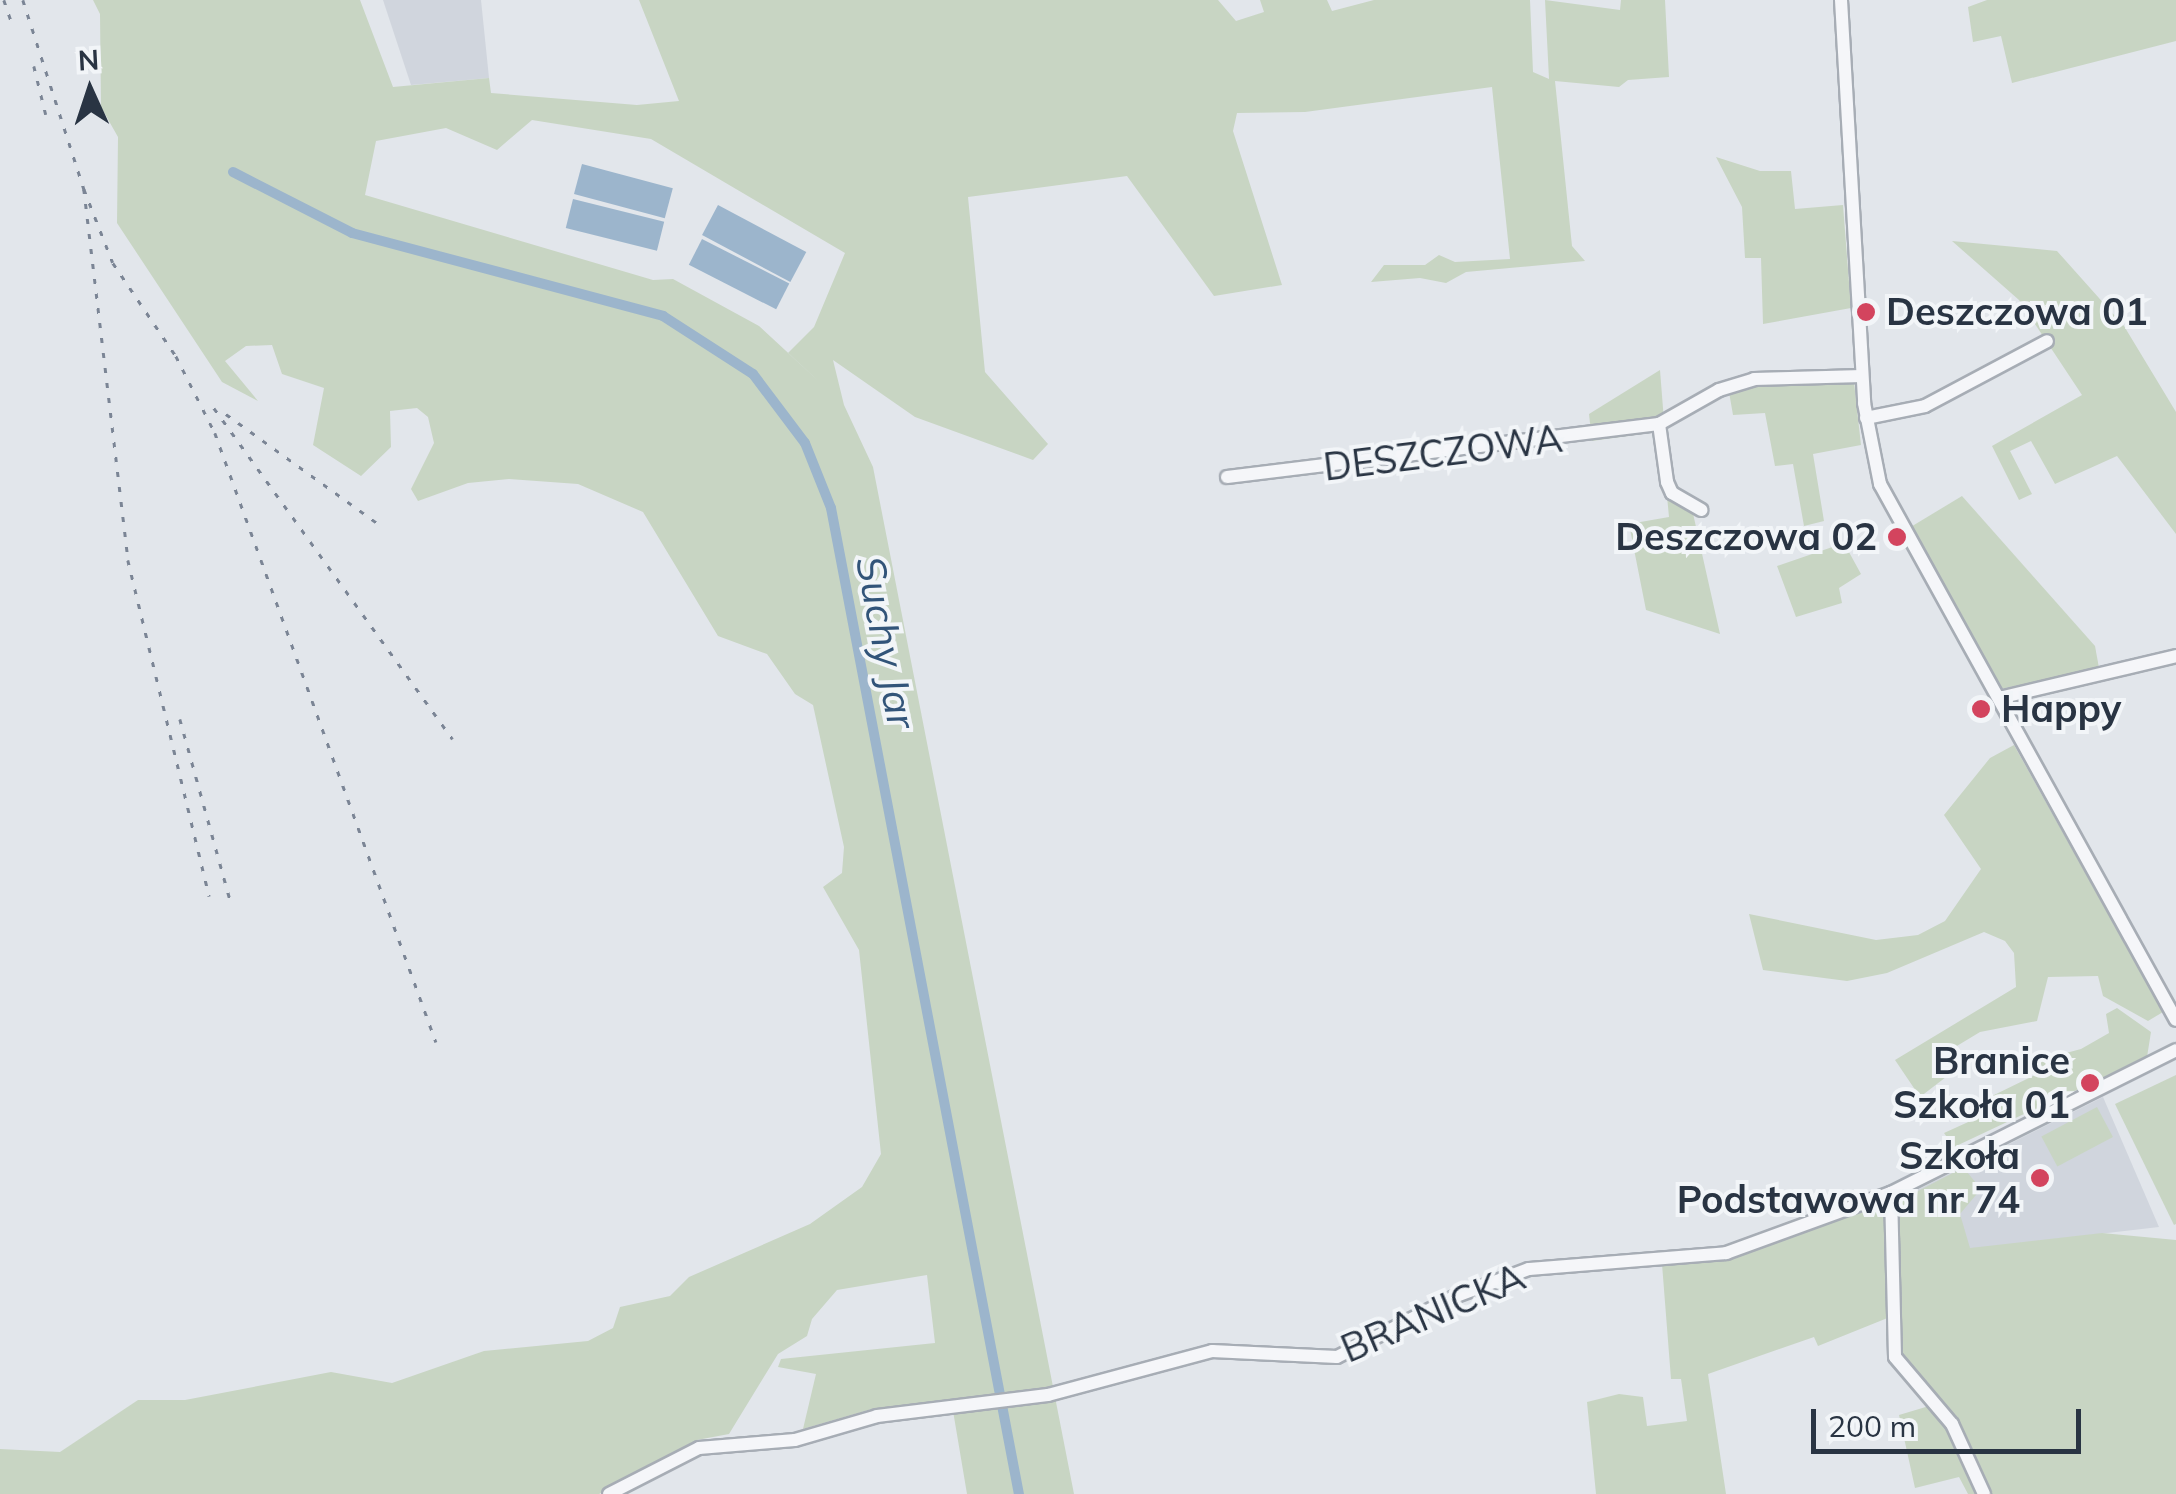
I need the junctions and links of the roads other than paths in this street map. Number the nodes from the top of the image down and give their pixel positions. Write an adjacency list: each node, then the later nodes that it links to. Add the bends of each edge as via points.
1 (1841, 0): 3 (street)
2 (2047, 341): 4 (street, via 1926,406)
3 (1862, 376): 4 (street); 5 (street, DESZCZOWA, via 1754,379 1719,390)
4 (1866, 418): 9 (street, via 1888,505)
5 (1659, 424): 6 (street, DESZCZOWA); 7 (street, via 1672,493)
6 (1227, 478)
7 (1702, 510)
8 (2176, 656): 9 (street)
9 (1999, 698): 10 (street)
10 (2176, 1020)
11 (2176, 1050): 12 (street, BRANICKA)
12 (1891, 1193): 13 (street, BRANICKA, via 1726,1253 1519,1272 1454,1296 1337,1357 1212,1351 1117,1381 1038,1396 877,1416 796,1440 699,1448); 14 (street, via 1894,1357 1952,1424)
13 (609, 1494)
14 (1984, 1494)

